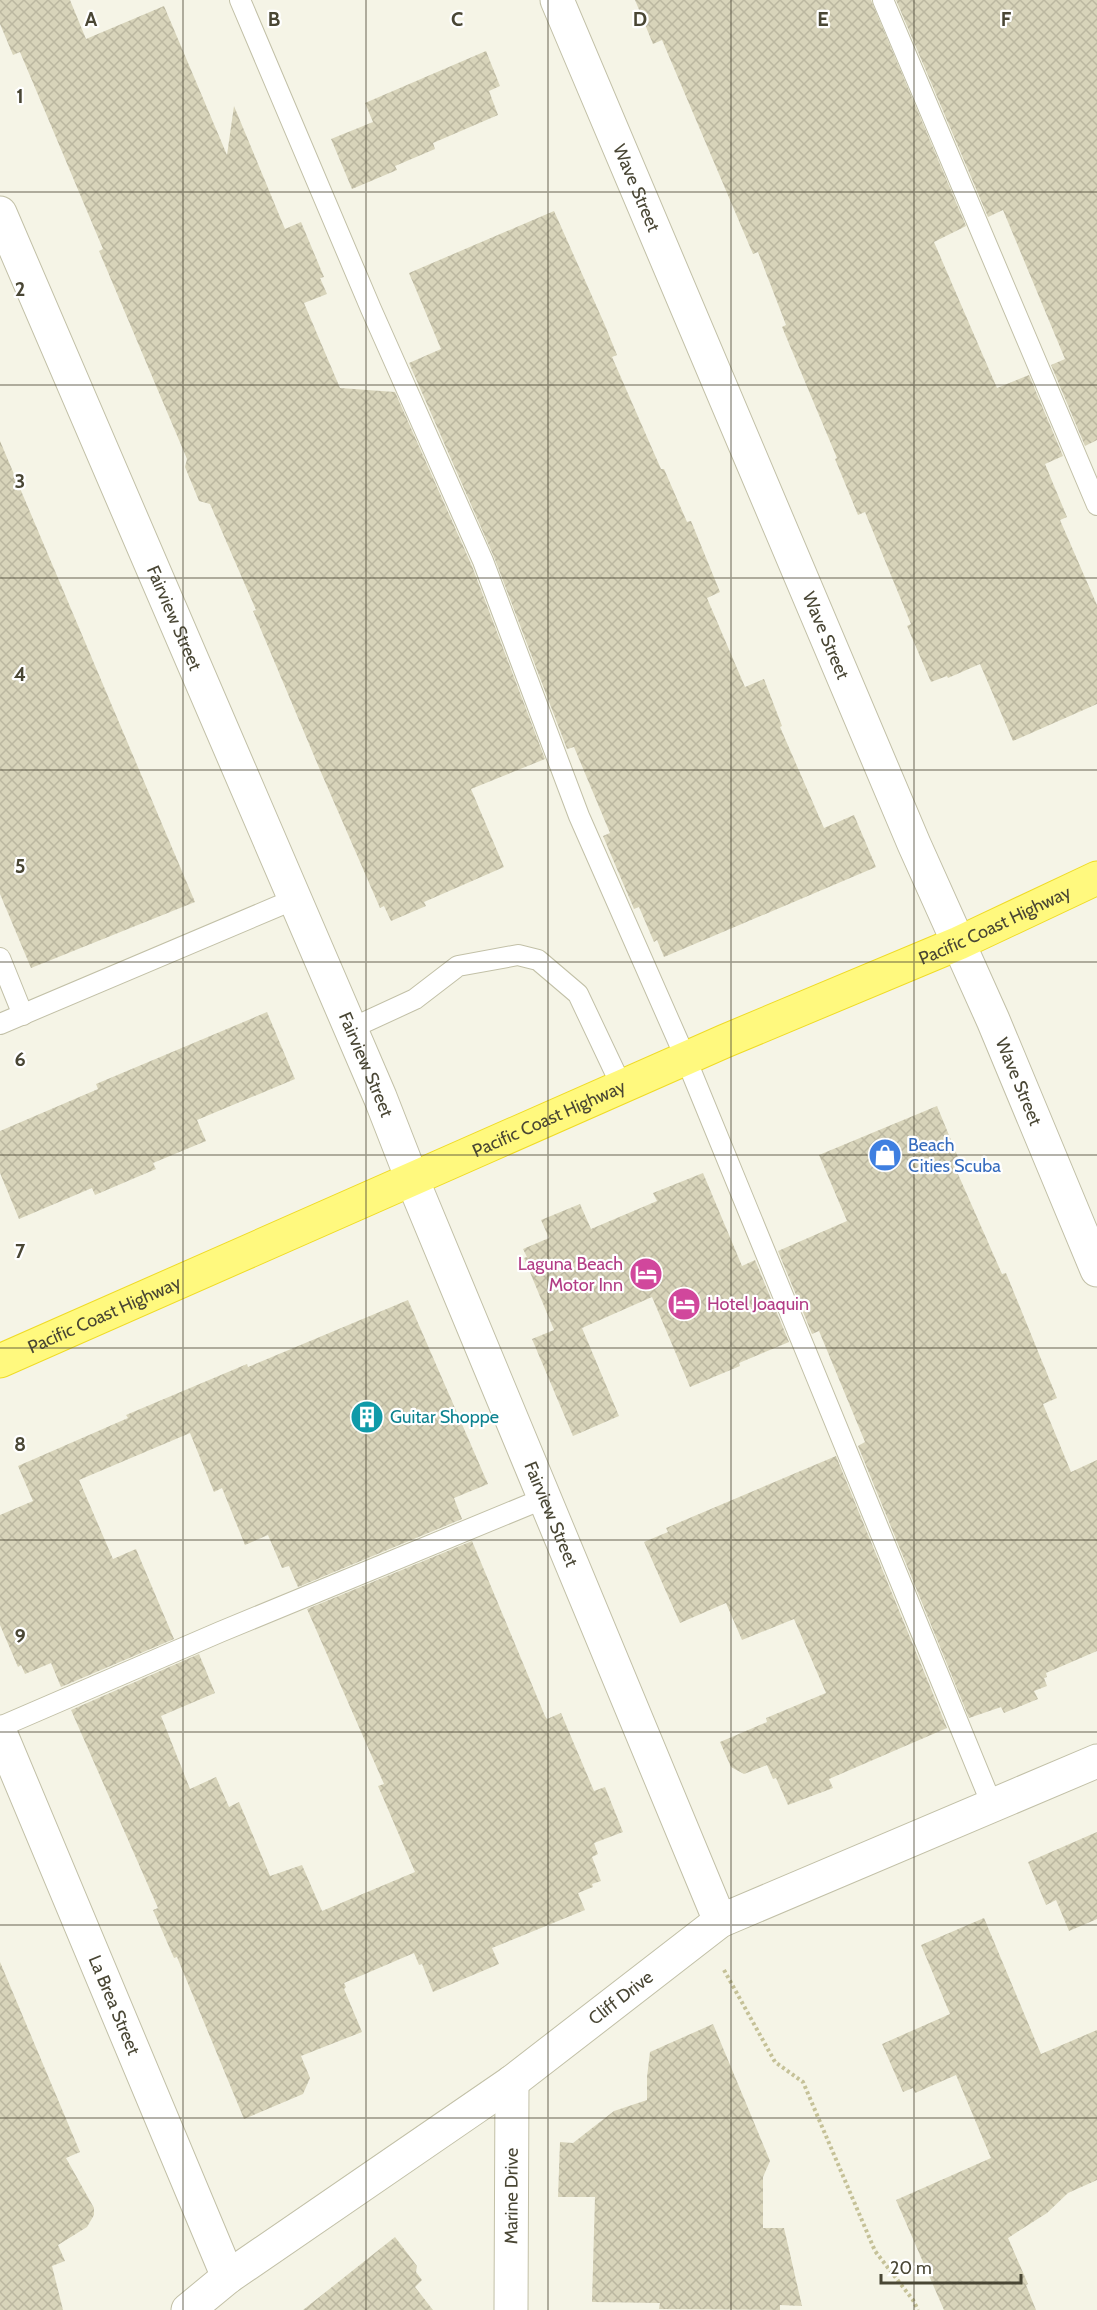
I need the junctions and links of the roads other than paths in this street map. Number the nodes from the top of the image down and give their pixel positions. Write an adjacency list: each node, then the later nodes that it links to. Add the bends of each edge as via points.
1 (240, 0): 13 (lane, via 483,561 579,816)
2 (557, 0): 8 (street, Wave Street)
3 (883, 0): 5 (lane)
4 (0, 213): 7 (street, Fairview Street)
5 (1097, 505)
6 (1097, 878): 8 (highway, Pacific Coast Highway)
7 (295, 899): 10 (lane); 12 (street, Fairview Street)
8 (958, 943): 13 (highway, Pacific Coast Highway); 16 (street, Wave Street)
9 (0, 958): 10 (lane)
10 (23, 1015): 11 (lane)
11 (0, 1024)
12 (350, 1029): 14 (lane, via 416,999 458,966 518,955 537,960 578,994); 15 (street, Fairview Street)
13 (686, 1059): 14 (highway, Pacific Coast Highway); 22 (lane)
14 (622, 1088): 15 (highway, Pacific Coast Highway)
15 (412, 1179): 17 (highway, Pacific Coast Highway); 18 (street, Fairview Street)
16 (1097, 1270)
17 (0, 1361)
18 (544, 1498): 19 (lane); 23 (street, Fairview Street)
19 (0, 1727)
20 (0, 1732): 25 (street, La Brea Street)
21 (1097, 1761): 22 (street, Cliff Drive)
22 (992, 1805): 23 (street, Cliff Drive)
23 (720, 1922): 24 (street, Cliff Drive)
24 (512, 2082): 25 (street, Cliff Drive); 27 (street, Marine Drive)
25 (228, 2277): 26 (street, Cliff Drive)
26 (188, 2310)
27 (511, 2310)

